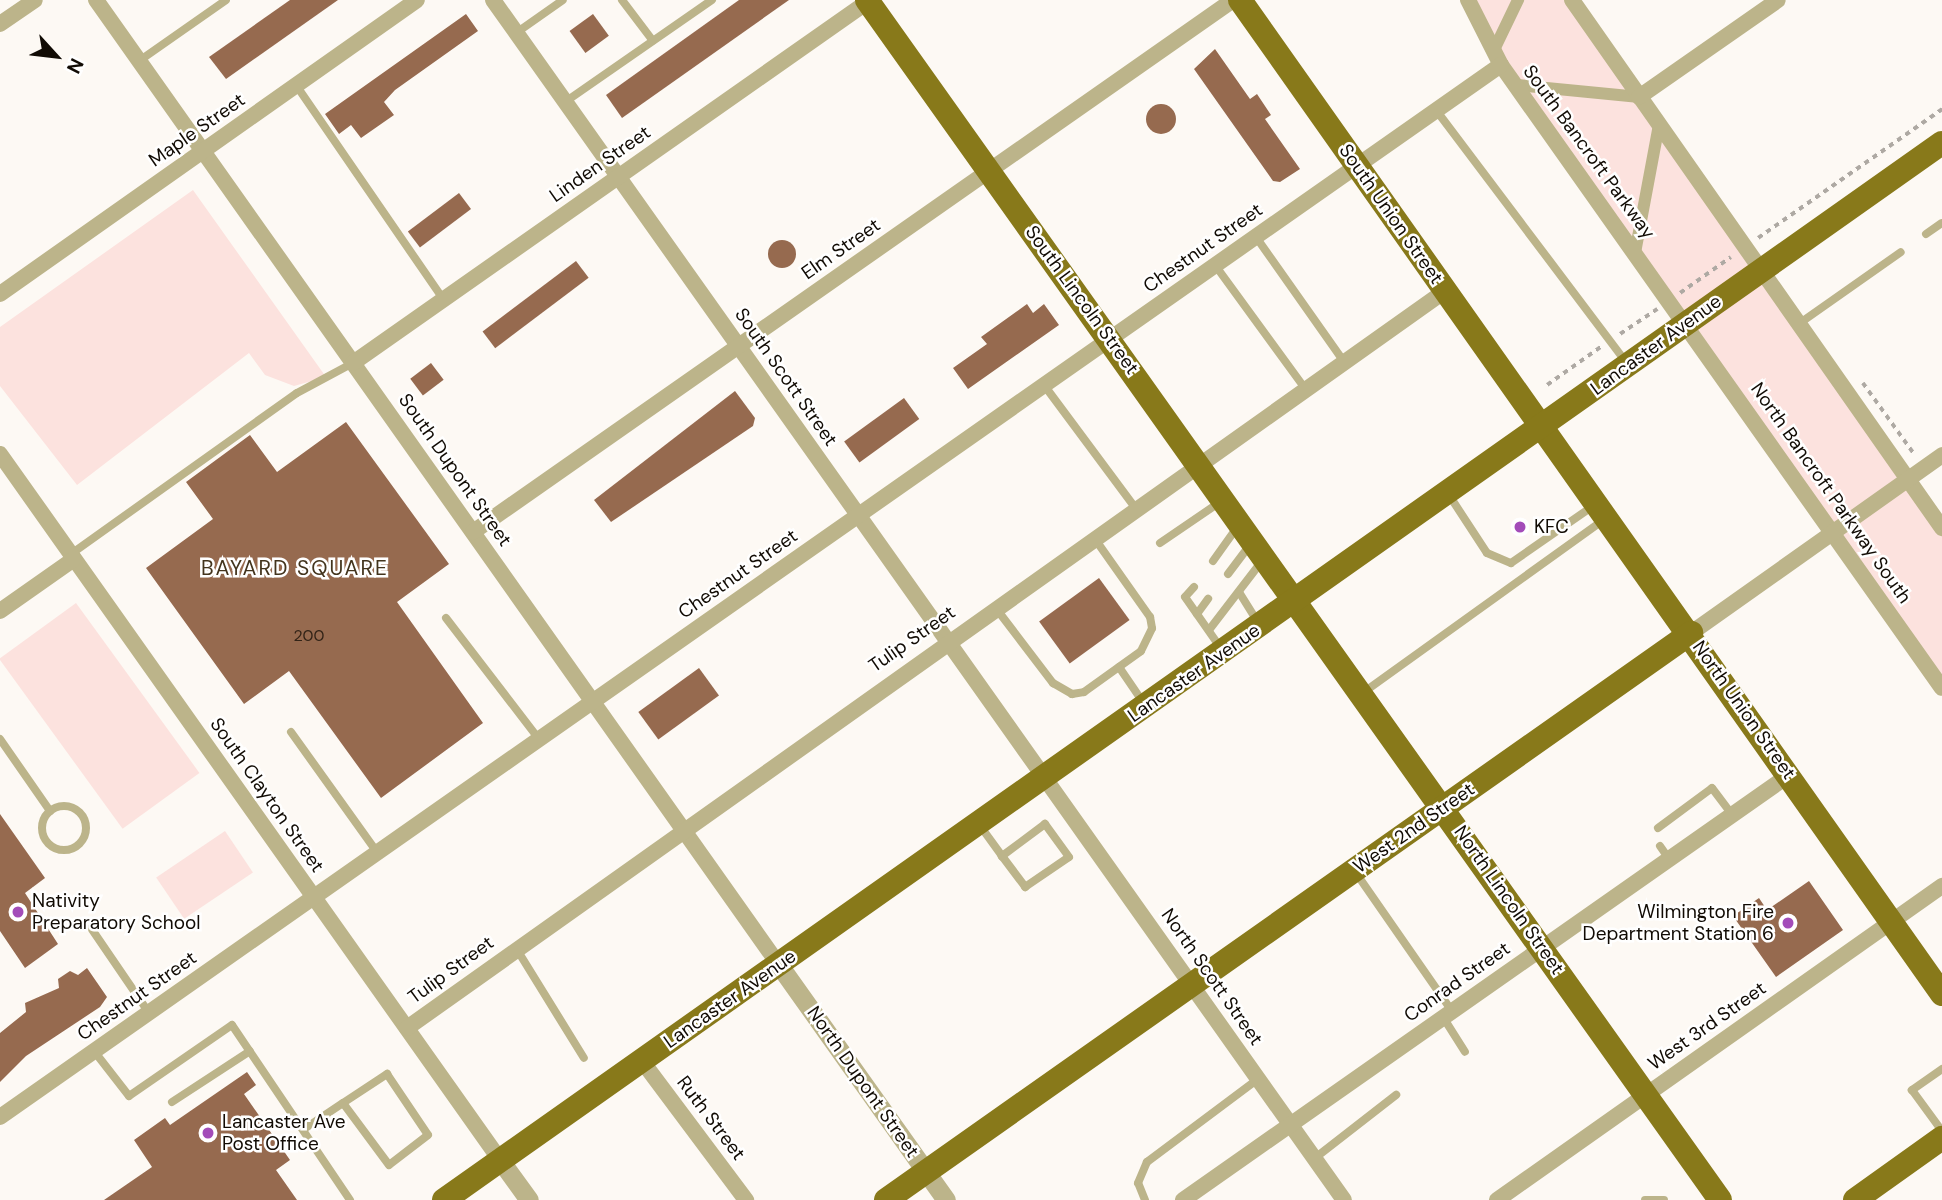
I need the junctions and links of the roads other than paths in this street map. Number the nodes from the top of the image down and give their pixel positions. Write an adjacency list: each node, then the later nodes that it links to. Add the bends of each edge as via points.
1 (34, 0): 16 (street)
2 (96, 0): 20 (street, South Dupont Street)
3 (226, 0): 20 (lane)
4 (417, 0): 21 (street, Maple Street)
5 (493, 0): 17 (street, South Scott Street)
6 (563, 0): 17 (lane)
7 (622, 0): 18 (lane)
8 (712, 0): 18 (lane)
9 (868, 0): 30 (main road, South Lincoln Street); 31 (street, Linden Street)
10 (1233, 0): 30 (street, Elm Street)
11 (1240, 0): 29 (main road, South Union Street)
12 (1468, 0): 19 (street, South Bancroft Parkway)
13 (1518, 0): 19 (street)
14 (1572, 0): 23 (street)
15 (1777, 0): 23 (street)
16 (0, 24)
17 (516, 33): 24 (street, South Scott Street)
18 (653, 41): 24 (lane)
19 (1497, 58): 22 (street, South Bancroft Parkway); 25 (street, Chestnut Street)
20 (139, 61): 28 (street, South Dupont Street)
21 (296, 85): 28 (street, Maple Street); 41 (lane)
22 (1517, 85): 23 (street); 36 (street, South Bancroft Parkway)
23 (1639, 97): 26 (street)
24 (565, 102): 31 (street, South Scott Street)
25 (1436, 110): 29 (street, Chestnut Street); 48 (lane)
26 (1659, 125): 36 (street); 38 (street)
27 (1942, 143): 38 (main road, Lancaster Avenue)
28 (203, 151): 40 (street, Maple Street); 46 (street, South Dupont Street)
29 (1357, 166): 34 (street, Chestnut Street); 39 (main road, South Union Street)
30 (989, 171): 44 (main road, South Lincoln Street); 45 (street, Elm Street)
31 (618, 177): 41 (street, Linden Street); 45 (street, South Scott Street)
32 (1942, 223): 33 (lane)
33 (1926, 234)
34 (1256, 237): 37 (street, Chestnut Street); 47 (lane)
35 (1901, 252): 43 (lane)
36 (1635, 253): 42 (street, South Bancroft Parkway)
37 (1216, 265): 44 (street, Chestnut Street); 50 (lane)
38 (1762, 269): 42 (main road, Lancaster Avenue); 43 (street)
39 (1445, 291): 47 (street, Tulip Street); 51 (main road, South Union Street)
40 (0, 294)
41 (444, 300): 46 (street, Linden Street)
42 (1686, 323): 48 (main road, Lancaster Avenue); 63 (street, North Bancroft Parkway South)
43 (1800, 323): 55 (street)
44 (1110, 339): 49 (street, Chestnut Street); 54 (main road, South Lincoln Street)
45 (739, 346): 60 (street, South Scott Street); 62 (street, Elm Street)
46 (354, 363): 62 (street, South Dupont Street); 67 (lane, via 297,393)
47 (1345, 363): 50 (street, Tulip Street)
48 (1628, 364): 51 (main road, Lancaster Avenue)
49 (1044, 386): 59 (lane); 60 (street, Chestnut Street)
50 (1306, 390): 54 (street, Tulip Street)
51 (1543, 429): 56 (main road, Lancaster Avenue); 58 (main road, North Union Street)
52 (0, 454): 67 (street, South Clayton Street)
53 (1942, 455): 55 (street, West 2nd Street)
54 (1202, 466): 57 (main road, South Lincoln Street); 59 (street, Tulip Street)
55 (1908, 478): 61 (street); 63 (street, West 2nd Street)
56 (1449, 495): 58 (lane, via 1487,552 1511,563); 73 (main road, Lancaster Avenue)
57 (1226, 499): 65 (main road, South Lincoln Street); 66 (lane)
58 (1604, 509): 80 (main road, North Union Street); 85 (lane)
59 (1137, 510): 64 (street, Tulip Street)
60 (859, 515): 81 (street, South Scott Street); 86 (street, Chestnut Street)
61 (1942, 528)
62 (473, 532): 86 (street, South Dupont Street)
63 (1833, 533): 80 (street, West 2nd Street); 84 (street, North Bancroft Parkway South)
64 (1095, 538): 74 (street, Tulip Street); 83 (lane, via 1150,617 1149,640)
65 (1254, 539): 68 (lane); 69 (lane); 71 (lane); 73 (main road, South Lincoln Street)
66 (1160, 543)
67 (73, 556): 75 (street); 103 (street, South Clayton Street)
68 (1213, 561)
69 (1228, 574)
70 (1194, 587): 76 (lane, via 1185,597)
71 (1238, 592): 78 (lane); 79 (lane)
72 (1208, 599): 76 (lane)
73 (1298, 600): 78 (main road, Lancaster Avenue); 85 (main road, North Lincoln Street)
74 (995, 607): 81 (street, Tulip Street); 83 (lane, via 1062,690 1084,692)
75 (0, 611)
76 (1197, 614): 79 (lane)
77 (446, 618): 90 (lane)
78 (1261, 626): 82 (main road, Lancaster Avenue)
79 (1209, 630): 82 (lane)
80 (1691, 633): 91 (main road, North Union Street); 93 (main road, West 2nd Street)
81 (947, 640): 92 (street, South Scott Street); 97 (street, Tulip Street)
82 (1224, 652): 87 (main road, Lancaster Avenue)
83 (1119, 667): 87 (lane)
84 (1942, 688)
85 (1363, 692): 93 (main road, North Lincoln Street)
86 (593, 701): 90 (street, Chestnut Street); 97 (street, South Dupont Street)
87 (1146, 707): 92 (main road, Lancaster Avenue)
88 (291, 732): 99 (lane)
89 (0, 739): 94 (lane)
90 (539, 739): 99 (street, Chestnut Street)
91 (1789, 775): 95 (street, Conrad Street); 104 (main road, North Union Street)
92 (1045, 778): 96 (main road, Lancaster Avenue); 109 (street, North Scott Street)
93 (1444, 808): 101 (main road, West 2nd Street); 107 (main road, North Lincoln Street)
94 (50, 811): 94 (lane, via 68,805 81,813 87,827 80,844 66,850 46,840 43,821)
95 (1732, 815): 98 (lane, via 1712,788); 107 (street, Conrad Street, via 1665,852)
96 (979, 824): 100 (lane); 108 (main road, Lancaster Avenue)
97 (682, 827): 106 (street, Tulip Street); 108 (street, South Dupont Street)
98 (1658, 828)
99 (377, 852): 103 (street, Chestnut Street)
100 (1002, 856): 100 (lane, via 1045,824 1069,857 1025,887)
101 (1354, 870): 109 (main road, West 2nd Street); 112 (lane)
102 (1942, 886): 104 (street, West 3rd Street)
103 (314, 897): 111 (street, Chestnut Street); 113 (street, South Clayton Street)
104 (1892, 922): 110 (main road, North Union Street); 122 (street, West 3rd Street)
105 (91, 928): 111 (lane)
106 (516, 948): 113 (street, Tulip Street); 117 (lane)
107 (1542, 948): 112 (street, Conrad Street); 122 (main road, North Lincoln Street)
108 (779, 965): 118 (main road, Lancaster Avenue); 132 (street, North Dupont Street)
109 (1192, 985): 120 (street, North Scott Street); 132 (main road, West 2nd Street)
110 (1942, 994)
111 (149, 1013): 114 (street, Chestnut Street)
112 (1447, 1014): 116 (lane); 126 (street, Conrad Street)
113 (407, 1028): 131 (street, South Clayton Street)
114 (94, 1051): 115 (lane, via 129,1096 232,1025); 125 (street, Chestnut Street)
115 (250, 1051): 123 (lane); 127 (lane)
116 (1465, 1052)
117 (584, 1058)
118 (642, 1061): 131 (main road, Lancaster Avenue); 136 (street, Ruth Street)
119 (1942, 1069): 128 (lane, via 1912,1090)
120 (1258, 1079): 126 (street, North Scott Street); 139 (lane, via 1147,1162 1138,1183)
121 (1396, 1095): 130 (lane)
122 (1646, 1095): 142 (street, West 3rd Street); 145 (main road, North Lincoln Street)
123 (172, 1102)
124 (343, 1103): 124 (lane, via 387,1074 428,1135 389,1165); 127 (lane)
125 (0, 1117)
126 (1291, 1124): 130 (street, North Scott Street); 140 (street, Conrad Street)
127 (304, 1129): 133 (lane)
128 (1942, 1131)
129 (1942, 1138): 146 (main road)
130 (1314, 1158): 141 (street, North Scott Street)
131 (500, 1160): 134 (main road, Lancaster Avenue); 135 (street)
132 (926, 1172): 137 (main road, West 2nd Street); 138 (street, North Dupont Street)
133 (349, 1200)
134 (443, 1200)
135 (529, 1200)
136 (746, 1200)
137 (886, 1200)
138 (946, 1200)
139 (1145, 1200)
140 (1183, 1200)
141 (1344, 1200)
142 (1497, 1200)
143 (1646, 1200): 144 (lane)
144 (1664, 1200)
145 (1720, 1200)
146 (1855, 1200)

